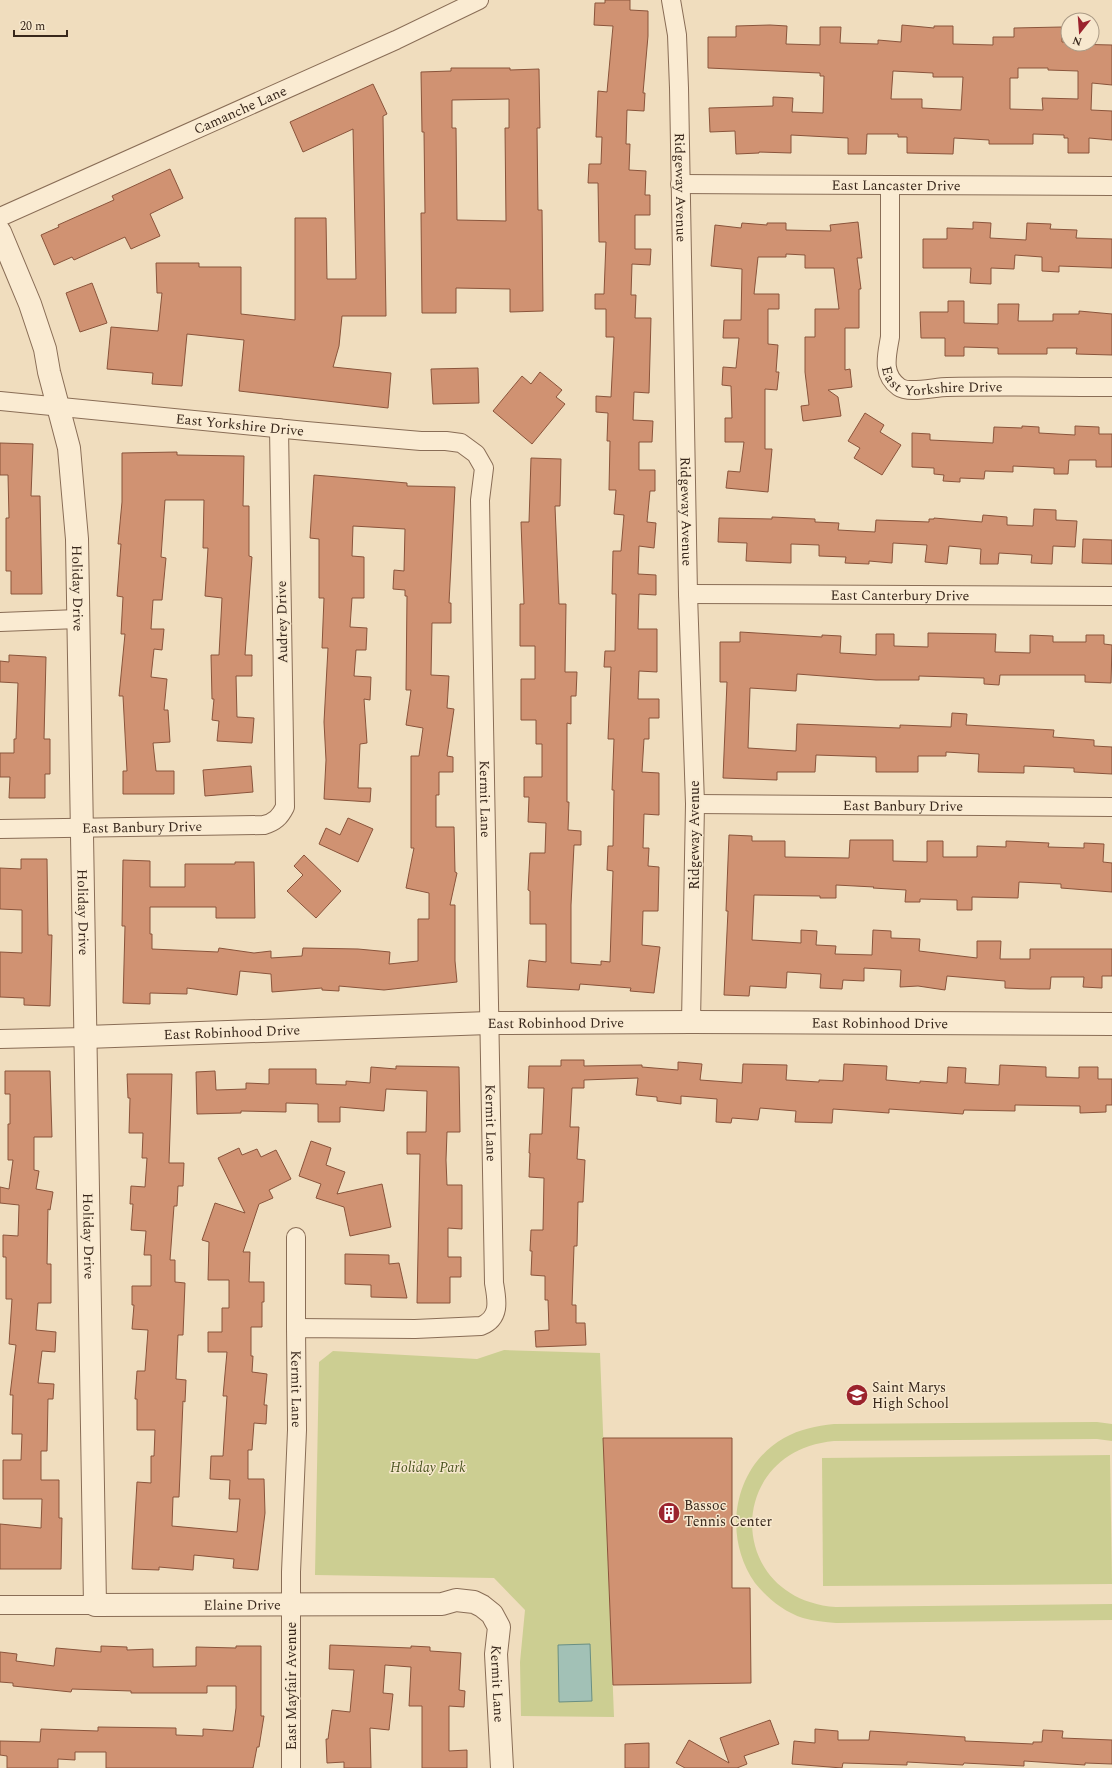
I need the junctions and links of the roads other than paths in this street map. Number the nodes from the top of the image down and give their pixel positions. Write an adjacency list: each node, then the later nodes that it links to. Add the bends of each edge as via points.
1 (479, 0): 6 (street, Camanche Lane, via 396,40)
2 (671, 0): 3 (street, Ridgeway Avenue, via 677,35)
3 (680, 184): 4 (street, East Lancaster Drive); 13 (street, Ridgeway Avenue)
4 (890, 185): 5 (street, East Lancaster Drive); 8 (street, East Yorkshire Drive, via 890,336 886,360 888,376 899,387 918,390 946,387)
5 (1112, 186)
6 (0, 217)
7 (0, 232): 10 (street, Holiday Drive, via 30,304 45,349)
8 (1112, 388)
9 (0, 401): 10 (street, East Yorkshire Drive)
10 (59, 406): 11 (street, East Yorkshire Drive); 15 (street, Holiday Drive, via 69,448 74,492 78,539)
11 (279, 428): 12 (street, East Yorkshire Drive, via 421,442 461,442); 19 (street, Audrey Drive, via 284,806)
12 (476, 454): 23 (street, Kermit Lane, via 484,468 480,500)
13 (688, 594): 14 (street, East Canterbury Drive); 17 (street, Ridgeway Avenue)
14 (1112, 596)
15 (78, 619): 16 (street); 20 (street, Holiday Drive)
16 (0, 622)
17 (695, 804): 18 (street, East Banbury Drive); 22 (street, Ridgeway Avenue)
18 (1112, 807)
19 (281, 815): 20 (street, East Banbury Drive, via 273,823 264,825)
20 (81, 827): 21 (street, East Banbury Drive); 25 (street, Holiday Drive)
21 (0, 829)
22 (691, 1022): 23 (street, East Robinhood Drive); 24 (street, East Robinhood Drive)
23 (489, 1023): 25 (street, East Robinhood Drive); 28 (street, Kermit Lane, via 494,1283 497,1303 497,1309 489,1323 481,1326 416,1329)
24 (1112, 1024)
25 (86, 1037): 26 (street, East Robinhood Drive); 31 (street, Holiday Drive)
26 (0, 1039)
27 (296, 1237): 28 (street)
28 (296, 1328): 29 (street, Kermit Lane, via 297,1437)
29 (291, 1604): 31 (street, Elaine Drive); 32 (street, Elaine Drive, via 442,1604 456,1600 474,1602); 33 (street, East Mayfair Avenue)
30 (0, 1605): 31 (street, Elaine Drive)
31 (96, 1605)
32 (482, 1606): 34 (street, Kermit Lane, via 492,1614 498,1627 496,1654)
33 (291, 1768)
34 (502, 1768)

